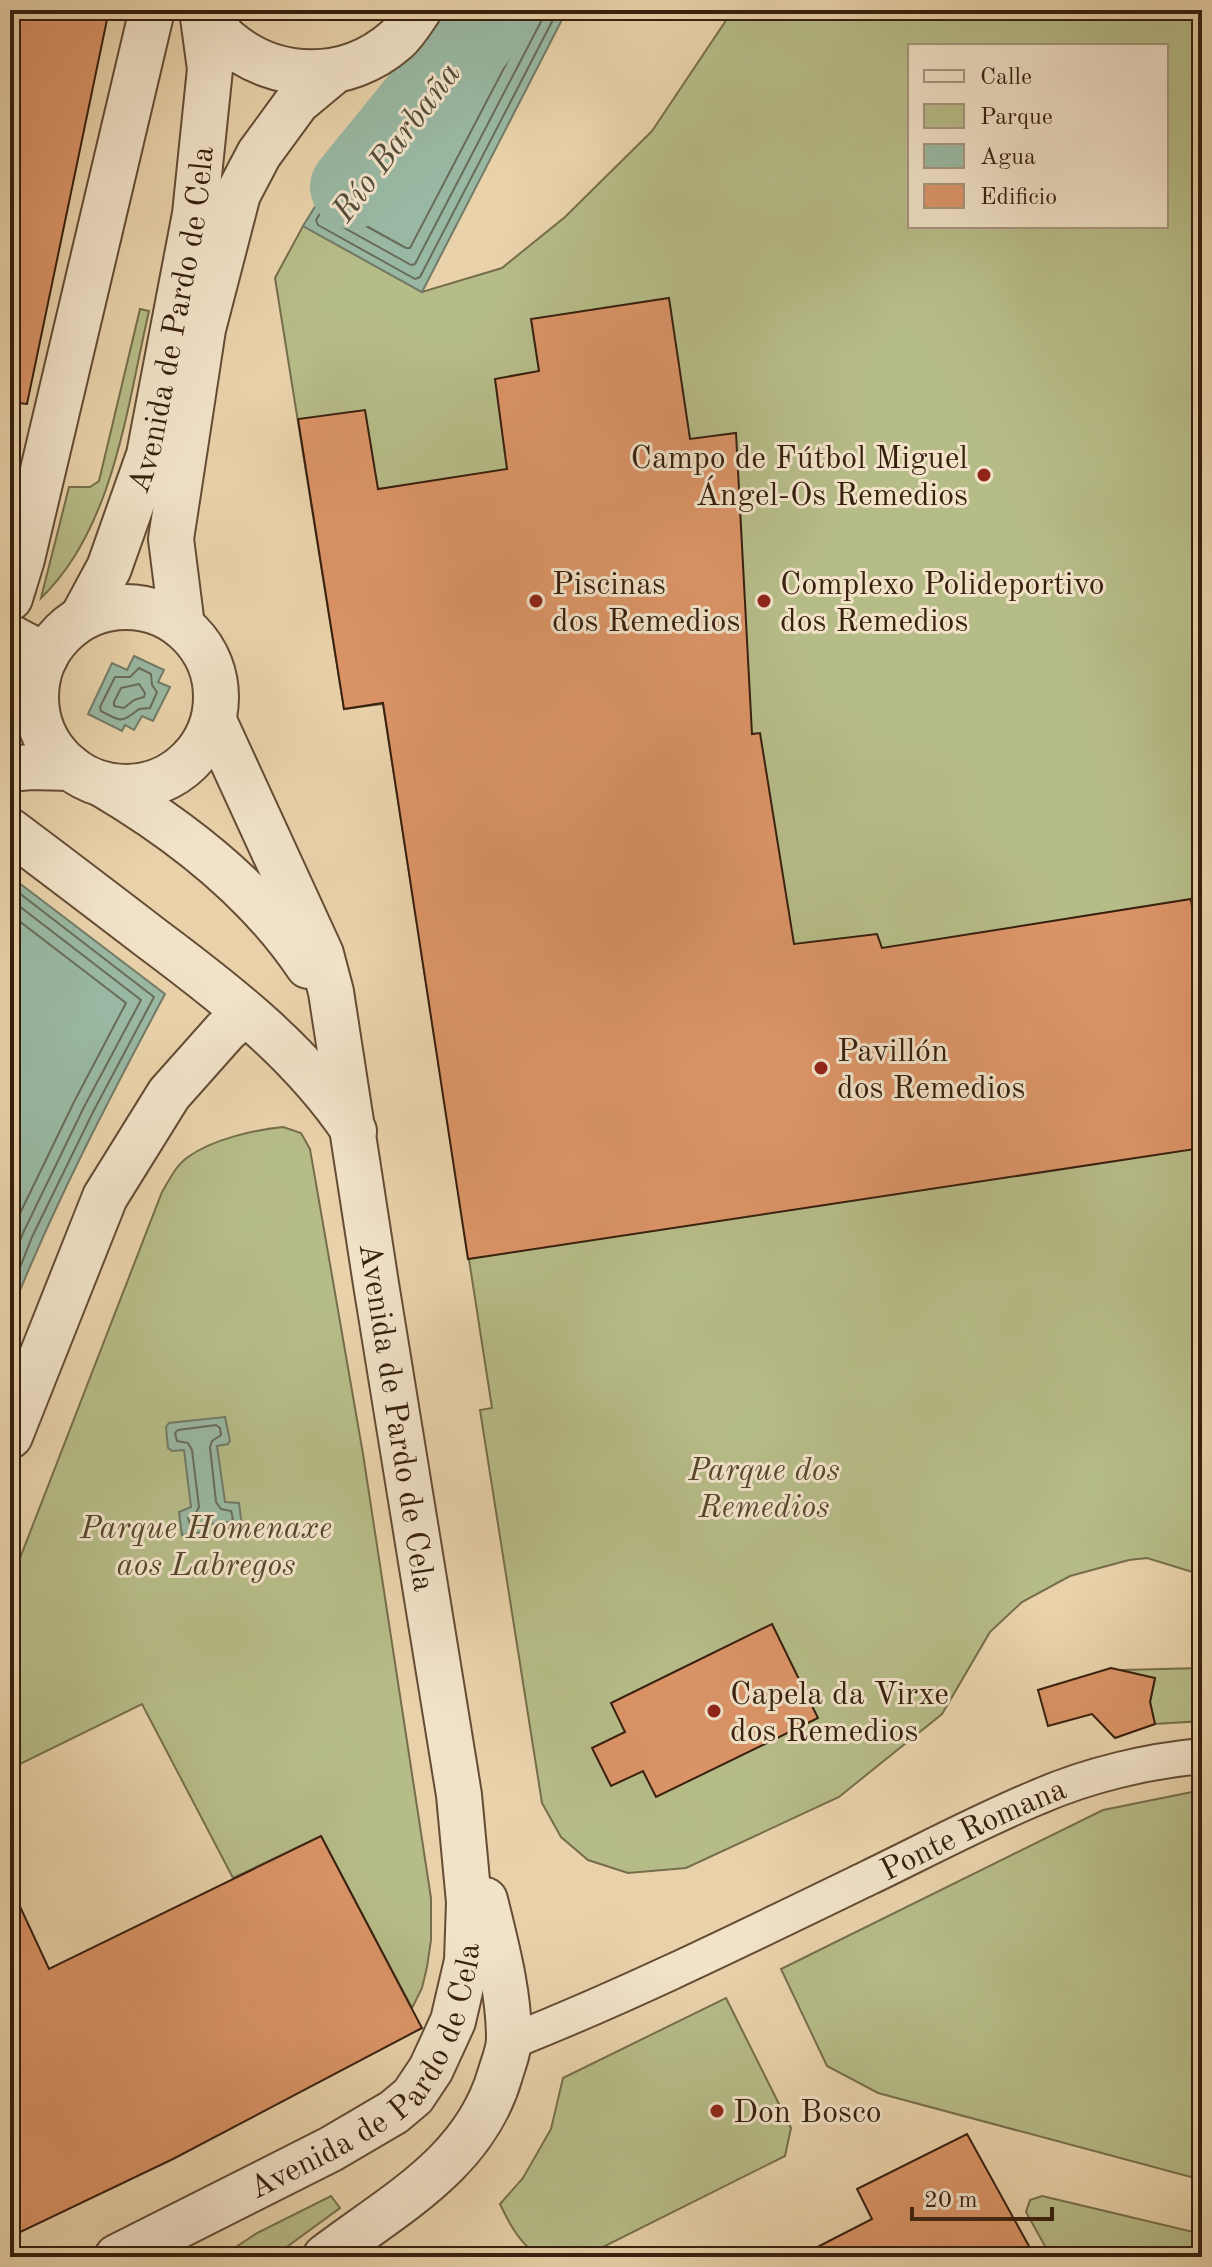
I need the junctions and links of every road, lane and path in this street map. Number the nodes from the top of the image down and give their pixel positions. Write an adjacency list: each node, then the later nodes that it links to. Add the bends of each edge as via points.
1 (152, 10): 5 (street)
2 (203, 10): 4 (street, via 225,38 257,61 294,73); 6 (street, Avenida de Pardo de Cela, via 210,69 195,214 149,455 109,568)
3 (419, 10): 4 (street, via 398,38 368,60)
4 (333, 72): 7 (street, Avenida de Pardo de Cela, via 297,102 238,194 203,329 171,539)
5 (10, 598)
6 (82, 618): 7 (street, via 107,608 133,606 159,612); 8 (street, via 61,634)
7 (182, 626): 9 (street, via 212,669)
8 (28, 647): 11 (street, via 38,717 50,746)
9 (214, 721): 11 (street, via 202,747 183,768 158,782 130,788); 14 (street, Avenida de Pardo de Cela, via 321,954)
10 (10, 769): 11 (street)
11 (86, 776): 14 (street, Avenida de Pardo de Cela, via 198,848 289,938 314,975)
12 (10, 831): 13 (street)
13 (232, 1012): 15 (street, via 298,1061); 16 (street, via 169,1094 105,1197)
14 (340, 1038): 15 (street, Avenida de Pardo de Cela)
15 (354, 1131): 18 (street, Avenida de Pardo de Cela)
16 (10, 1436)
17 (1202, 1756): 19 (street, Ponte Romana, via 1103,1776 1039,1796 753,1934)
18 (459, 1795): 19 (street, Avenida de Pardo de Cela, via 501,1966); 20 (street, Avenida de Pardo de Cela, via 469,1902 467,1961 453,2021 413,2096 331,2149)
19 (510, 2042): 21 (street, Avenida de Pardo de Cela, via 495,2091 475,2130 431,2178)
20 (117, 2257)
21 (325, 2257)

